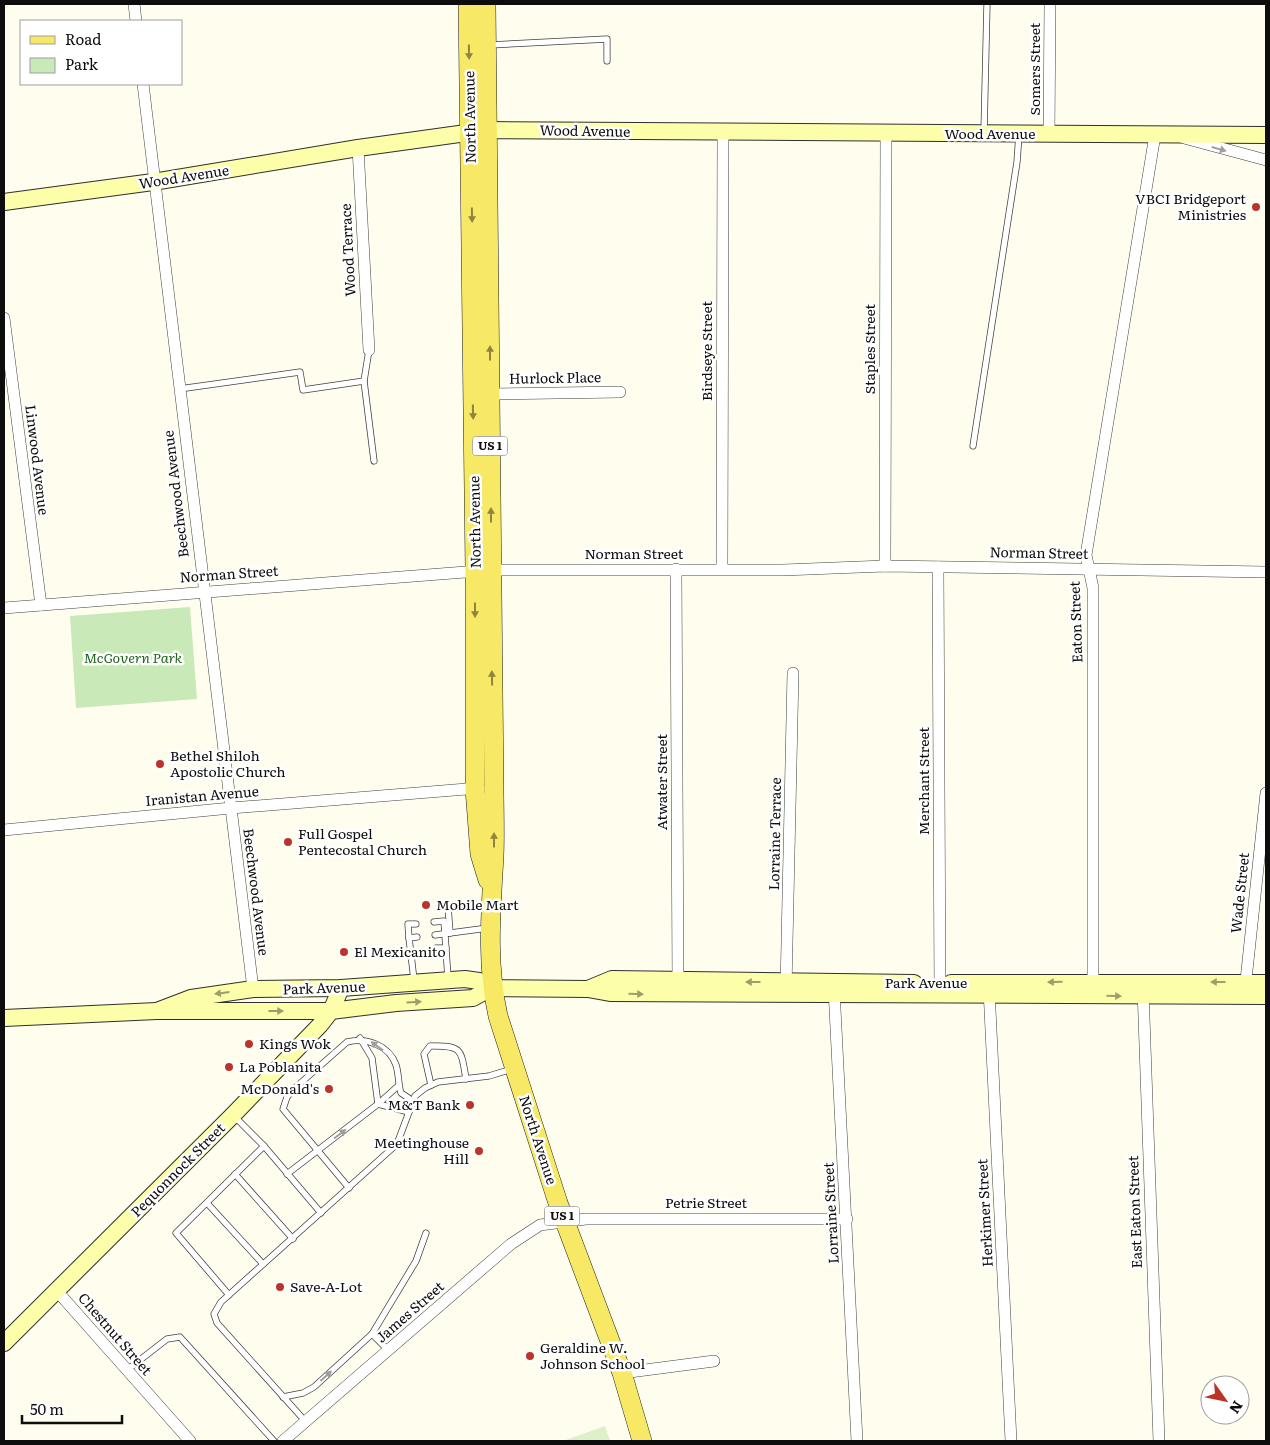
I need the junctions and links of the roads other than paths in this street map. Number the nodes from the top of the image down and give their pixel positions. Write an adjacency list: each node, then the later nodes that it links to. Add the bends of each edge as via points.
1 (134, 4): 6 (street)
2 (468, 4): 10 (main road, North Avenue / US 1, one-way to 10)
3 (486, 4): 7 (main road, North Avenue / US 1)
4 (987, 4): 13 (lane)
5 (1050, 4): 15 (street, Somers Street)
6 (136, 20)
7 (486, 45): 8 (lane, via 606,40); 10 (main road, North Avenue / US 1)
8 (607, 61)
9 (143, 85): 21 (street, Beechwood Avenue)
10 (479, 131): 11 (street, Wood Avenue); 19 (street, Wood Avenue); 28 (main road, North Avenue / US 1, one-way to 10); 36 (main road, North Avenue / US 1, one-way to 36)
11 (723, 133): 12 (street, Wood Avenue); 34 (street, Birdseye Street)
12 (886, 133): 13 (street, Wood Avenue); 31 (street, Staples Street)
13 (984, 134): 14 (street, Wood Avenue)
14 (1019, 134): 15 (street, Wood Avenue); 29 (lane)
15 (1049, 135): 16 (street, Wood Avenue)
16 (1155, 135): 17 (street, Wood Avenue); 35 (street, Eaton Street, via 1086,556)
17 (1172, 135): 18 (street, Wood Avenue); 20 (street, Wood Avenue, one-way to 20)
18 (1266, 135)
19 (358, 148): 21 (street, Wood Avenue); 24 (street, Wood Terrace)
20 (1266, 160)
21 (153, 182): 22 (street, Wood Avenue); 26 (street, Beechwood Avenue)
22 (4, 202)
23 (4, 318): 39 (street, Linwood Avenue)
24 (369, 350): 25 (lane)
25 (364, 381): 26 (lane, via 302,390 300,372); 30 (lane)
26 (179, 389): 38 (street, Beechwood Avenue)
27 (620, 392): 28 (street, Hurlock Place)
28 (490, 394): 36 (main road, North Avenue / US 1, one-way to 28)
29 (973, 446)
30 (374, 461)
31 (885, 566): 32 (street, Norman Street); 34 (street, Norman Street)
32 (938, 567): 35 (street, Norman Street); 69 (street, Merchant Street)
33 (676, 569): 34 (street, Norman Street); 36 (street, Norman Street); 64 (street, Atwater Street)
34 (722, 569)
35 (1088, 569): 37 (street, Norman Street); 67 (street, Eaton Street, via 1092,588)
36 (483, 571): 38 (street, Norman Street); 42 (main road, North Avenue / US 1, one-way to 36); 43 (main road, North Avenue / US 1, one-way to 43)
37 (1266, 572)
38 (204, 591): 39 (street, Norman Street); 45 (street, Beechwood Avenue)
39 (41, 605): 40 (street, Norman Street)
40 (4, 608)
41 (793, 673): 65 (street, Lorraine Terrace)
42 (494, 786): 43 (street, Iranistan Avenue); 47 (main road, North Avenue / US 1, one-way to 42)
43 (475, 789): 45 (street, Iranistan Avenue); 47 (main road, North Avenue / US 1, via 480,854)
44 (1266, 793): 72 (street, Wade Street)
45 (231, 808): 46 (street, Iranistan Avenue); 68 (street, Beechwood Avenue)
46 (4, 830)
47 (491, 896): 50 (main road, North Avenue / US 1); 51 (lane, via 448,906)
48 (434, 922): 51 (lane, via 444,922)
49 (416, 924): 54 (lane, via 408,924)
50 (490, 928): 51 (lane); 63 (main road, North Avenue / US 1)
51 (448, 933): 52 (lane); 56 (lane)
52 (435, 935)
53 (417, 937): 54 (lane)
54 (409, 938): 58 (lane)
55 (436, 948): 56 (lane)
56 (446, 948): 59 (lane)
57 (418, 950): 58 (lane)
58 (411, 951): 60 (lane)
59 (448, 980): 60 (street, Park Avenue); 63 (street, Park Avenue, via 472,980)
60 (414, 983): 62 (street, Park Avenue)
61 (1266, 983): 72 (street, Park Avenue)
62 (341, 988): 68 (street, Park Avenue); 75 (street, Pequonnock Street)
63 (492, 988): 64 (street, Park Avenue, via 588,989 610,993); 75 (street, Park Avenue, one-way to 63, via 473,998); 78 (main road, North Avenue / US 1)
64 (678, 988): 65 (street, Park Avenue)
65 (786, 988): 66 (street, Park Avenue)
66 (834, 988): 69 (street, Park Avenue); 93 (street, Lorraine Street)
67 (1093, 988): 70 (street, Park Avenue); 71 (street, Park Avenue)
68 (253, 989): 74 (street, Park Avenue, one-way to 74, via 191,998)
69 (940, 989): 70 (street, Park Avenue)
70 (989, 989): 113 (street, Herkimer Street)
71 (1143, 989): 72 (street, Park Avenue); 114 (street, East Eaton Street)
72 (1245, 989): 73 (street, Park Avenue)
73 (1266, 996)
74 (157, 1011): 75 (street, Park Avenue, one-way to 75); 76 (street, Park Avenue)
75 (331, 1011): 85 (street, Pequonnock Street)
76 (4, 1018)
77 (360, 1038): 81 (lane, one-way to 77, via 393,1058 372,1041); 83 (lane, via 372,1058); 87 (lane, via 347,1042 287,1097 282,1110)
78 (514, 1068): 79 (lane); 94 (main road, North Avenue / US 1)
79 (466, 1079): 80 (lane); 80 (lane, via 459,1050 452,1045 430,1046 424,1054)
80 (431, 1085): 82 (lane)
81 (398, 1086): 82 (lane, via 401,1093); 83 (lane)
82 (413, 1101): 84 (lane)
83 (378, 1104): 84 (lane); 87 (lane, one-way to 83)
84 (409, 1112): 90 (lane, via 397,1144)
85 (233, 1115): 86 (lane); 98 (street, Pequonnock Street)
86 (264, 1146): 88 (lane); 89 (lane)
87 (318, 1150): 89 (lane); 90 (lane)
88 (235, 1174): 91 (lane); 96 (lane)
89 (287, 1174): 92 (lane)
90 (350, 1188): 92 (lane)
91 (206, 1203): 97 (lane); 99 (lane, via 176,1233)
92 (321, 1213): 96 (lane)
93 (847, 1218): 94 (street, Petrie Street, via 605,1218); 112 (street, Lorraine Street)
94 (564, 1221): 102 (street, James Street, via 540,1226 521,1236); 105 (main road, North Avenue / US 1)
95 (426, 1233): 100 (lane, via 416,1261)
96 (293, 1238): 97 (lane)
97 (262, 1264): 99 (lane)
98 (57, 1291): 101 (street, Pequonnock Street); 104 (street, Chestnut Street)
99 (229, 1295): 106 (lane, via 220,1302 214,1314 217,1323)
100 (372, 1334): 102 (lane); 106 (lane, one-way to 100, via 303,1393 314,1387)
101 (4, 1343)
102 (388, 1350): 107 (street, James Street)
103 (714, 1361): 105 (street)
104 (128, 1370): 108 (street, Chestnut Street); 109 (lane, via 167,1339 180,1337)
105 (622, 1373): 111 (main road, North Avenue / US 1)
106 (283, 1396): 107 (lane)
107 (306, 1422): 110 (street, James Street)
108 (190, 1441)
109 (274, 1441)
110 (283, 1441)
111 (642, 1441)
112 (858, 1441)
113 (1011, 1441)
114 (1158, 1441)

